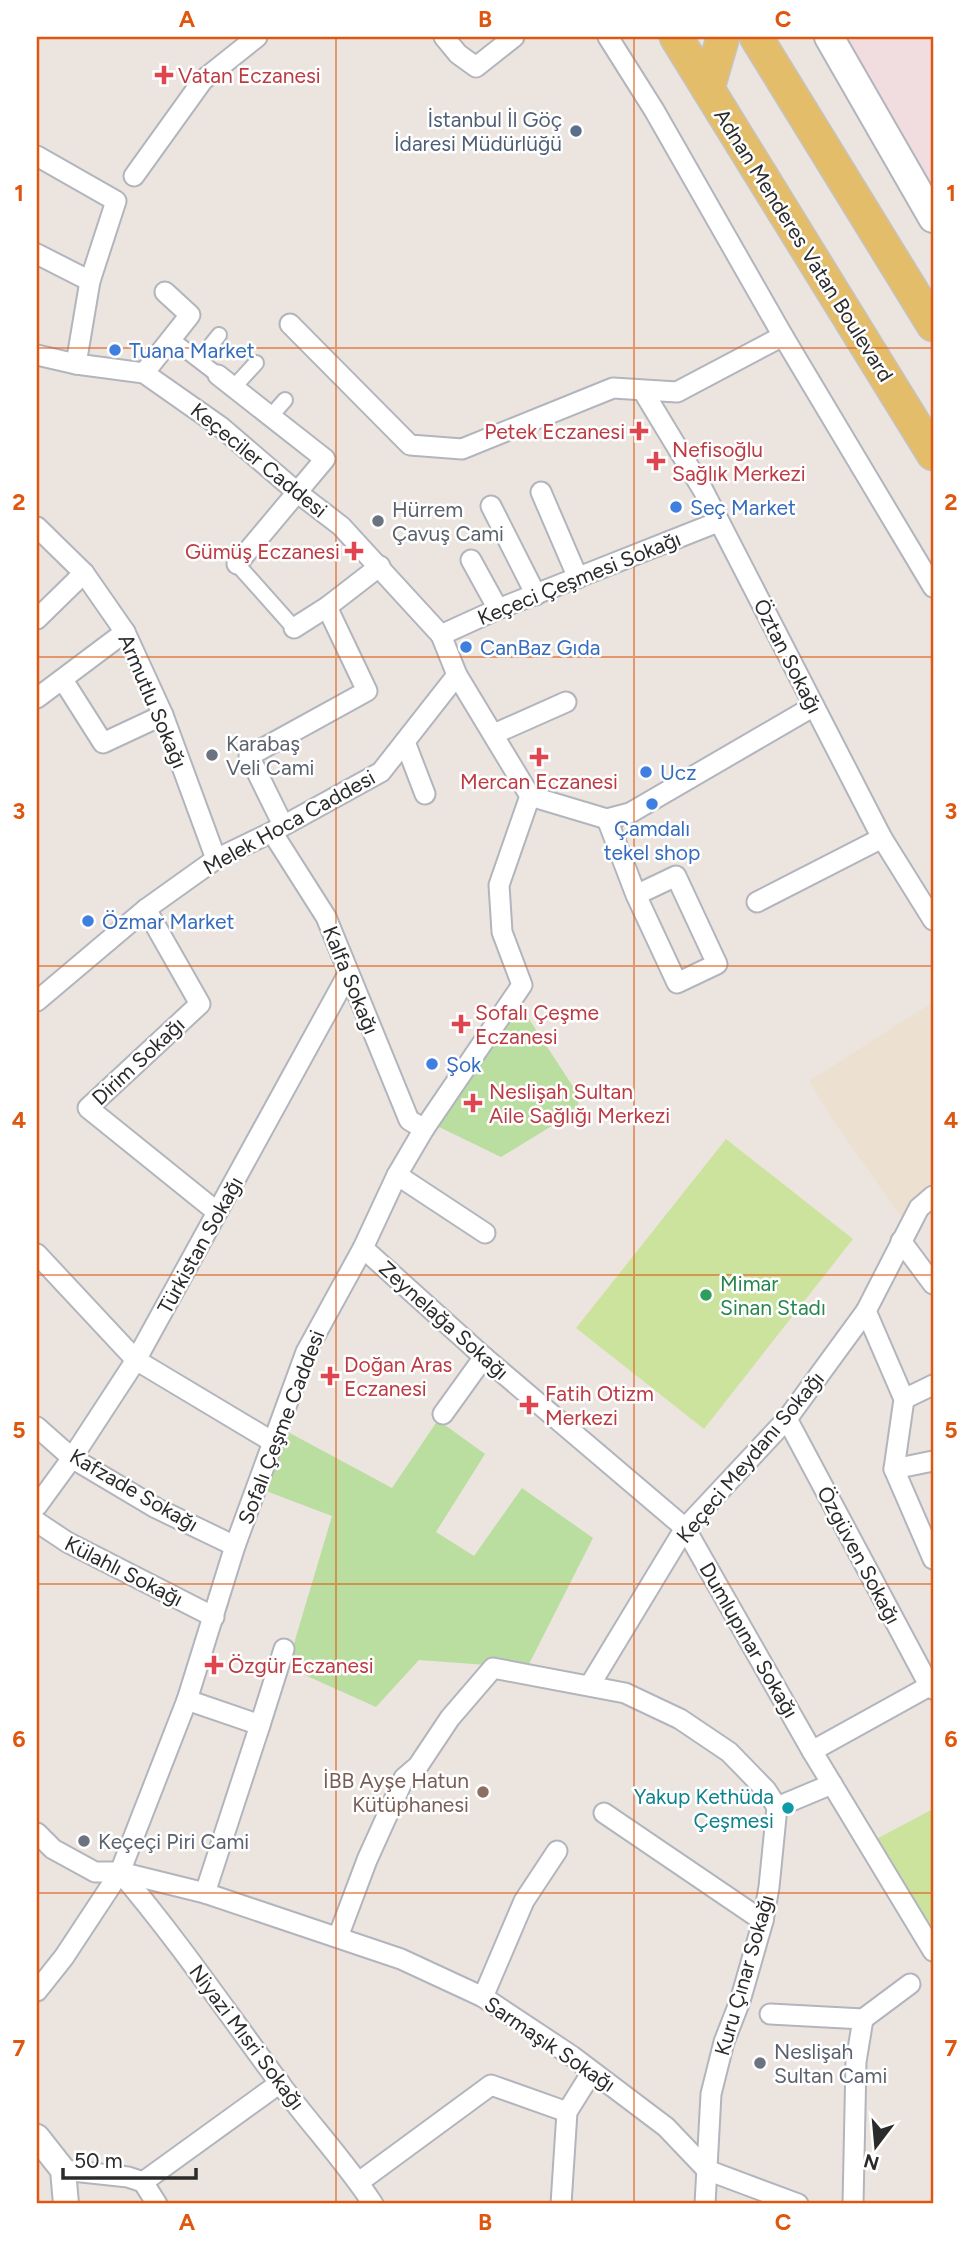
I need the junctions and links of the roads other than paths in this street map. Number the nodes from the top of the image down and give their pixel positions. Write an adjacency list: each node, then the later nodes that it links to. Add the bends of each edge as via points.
1 (257, 37): 11 (street, via 203,80)
2 (444, 37): 3 (street, via 476,67)
3 (514, 37)
4 (608, 37): 19 (street)
5 (676, 37): 9 (main road, Adnan Menderes Vatan Boulevard)
6 (723, 37): 9 (main road)
7 (756, 37): 17 (main road)
8 (829, 37): 12 (main road)
9 (708, 89): 30 (main road, Adnan Menderes Vatan Boulevard)
10 (37, 156): 14 (street, via 116,201)
11 (134, 176)
12 (933, 217)
13 (37, 254): 14 (street)
14 (90, 281): 22 (street)
15 (165, 292): 20 (street, via 190,315)
16 (290, 324): 27 (street, via 411,445 462,449 613,388)
17 (933, 325)
18 (219, 335): 20 (street, via 198,360)
19 (783, 336): 27 (street, via 677,392); 41 (street)
20 (171, 339): 24 (street); 25 (street)
21 (37, 355): 22 (street, Keçeciler Caddesi)
22 (76, 363): 24 (street, Keçeciler Caddesi)
23 (256, 363): 26 (street)
24 (144, 373): 32 (street, Keçeciler Caddesi, via 221,427)
25 (218, 375): 26 (street)
26 (234, 387): 29 (street)
27 (643, 391): 34 (street, Öztan Sokağı)
28 (285, 400): 29 (street)
29 (271, 416): 32 (street, via 325,459)
30 (933, 454)
31 (541, 492): 40 (street)
32 (298, 493): 37 (street); 38 (street, Keçeciler Caddesi, via 341,526)
33 (491, 506): 42 (street)
34 (718, 522): 40 (street, Keçeci Çeşmesi Sokağı); 53 (street, Öztan Sokağı)
35 (37, 527): 39 (street, Armutlu Sokağı)
36 (471, 560): 44 (street)
37 (237, 564): 46 (street)
38 (380, 566): 43 (street); 48 (street, Keçeciler Caddesi)
39 (84, 573): 45 (street); 47 (street, Armutlu Sokağı)
40 (578, 578): 42 (street, Keçeci Çeşmesi Sokağı)
41 (933, 586)
42 (536, 594): 44 (street, Keçeci Çeşmesi Sokağı)
43 (327, 607): 46 (street); 60 (street, Kalfa Sokağı, via 368,691 248,756)
44 (498, 609): 48 (street, Keçeci Çeşmesi Sokağı)
45 (37, 619)
46 (294, 628)
47 (125, 632): 50 (street); 54 (street, Armutlu Sokağı)
48 (441, 635): 49 (street)
49 (457, 676): 55 (street); 56 (street, Melek Hoca Caddesi)
50 (63, 680): 51 (street); 54 (street, via 103,743)
51 (37, 698)
52 (566, 702): 55 (street)
53 (814, 706): 59 (street, via 630,813); 61 (street, Öztan Sokağı)
54 (163, 715): 62 (street, Armutlu Sokağı)
55 (494, 734): 58 (street)
56 (405, 742): 57 (street); 60 (street, Melek Hoca Caddesi, via 381,772)
57 (425, 794)
58 (530, 796): 59 (street); 69 (street, Sofalı Çeşme Caddesi, via 499,885 502,932 522,985)
59 (607, 819): 63 (street)
60 (278, 828): 62 (street, Melek Hoca Caddesi); 67 (street, Kalfa Sokağı, via 326,917)
61 (882, 838): 64 (street); 66 (street, Öztan Sokağı)
62 (216, 859): 65 (street, Melek Hoca Caddesi)
63 (636, 895): 63 (street, via 676,876 717,964 677,983)
64 (757, 902)
65 (146, 909): 68 (street, Melek Hoca Caddesi); 72 (street, Dirim Sokağı, via 200,1004 88,1108)
66 (933, 920)
67 (348, 974): 69 (street, Kalfa Sokağı, via 409,1120); 72 (street, Türkistan Sokağı)
68 (37, 1001)
69 (424, 1129): 70 (street, Sofalı Çeşme Caddesi)
70 (397, 1175): 73 (street); 75 (street, Sofalı Çeşme Caddesi)
71 (933, 1196): 74 (street, Keçeci Meydanı Sokağı, via 919,1208)
72 (218, 1212): 80 (street, Türkistan Sokağı)
73 (485, 1233)
74 (901, 1241): 77 (street); 78 (street, Keçeci Meydanı Sokağı)
75 (363, 1248): 79 (street, Zeynelağa Sokağı); 86 (street, Sofalı Çeşme Caddesi, via 306,1352)
76 (37, 1254): 80 (street)
77 (933, 1284)
78 (866, 1311): 82 (street); 84 (street, Keçeci Meydanı Sokağı)
79 (484, 1357): 83 (street); 92 (street, Zeynelağa Sokağı)
80 (136, 1360): 86 (street); 87 (street, Türkistan Sokağı)
81 (933, 1385): 82 (street)
82 (904, 1399): 89 (street)
83 (443, 1414)
84 (787, 1419): 92 (street, Keçeci Meydanı Sokağı); 98 (street, Özgüven Sokağı)
85 (37, 1427): 87 (street, Kafzade Sokağı)
86 (272, 1442): 93 (street, Sofalı Çeşme Caddesi)
87 (72, 1458): 90 (street, Türkistan Sokağı); 93 (street, Kafzade Sokağı, via 156,1508)
88 (933, 1461): 89 (street)
89 (894, 1469): 94 (street)
90 (37, 1507)
91 (37, 1522): 95 (street, Külahlı Sokağı, via 67,1542)
92 (685, 1528): 97 (street, Keçeci Meydanı Sokağı); 101 (street, Dumlupınar Sokağı)
93 (235, 1546): 95 (street, Sofalı Çeşme Caddesi)
94 (933, 1559)
95 (214, 1616): 99 (street, Sofalı Çeşme Caddesi)
96 (284, 1649): 100 (street)
97 (590, 1685): 103 (street, via 625,1693 680,1719 729,1752); 110 (street, via 493,1668 404,1778 366,1860)
98 (932, 1686): 101 (street)
99 (187, 1700): 100 (street); 107 (street, Sofalı Çeşme Caddesi)
100 (260, 1726): 108 (street)
101 (812, 1751): 102 (street, Dumlupınar Sokağı)
102 (832, 1784): 103 (street); 111 (street, Dumlupınar Sokağı)
103 (777, 1807): 109 (street, Kuru Çınar Sokağı)
104 (604, 1813): 109 (street)
105 (37, 1833): 107 (street, Sarmaşık Sokağı, via 53,1849 95,1872)
106 (557, 1851): 114 (street, via 524,1901)
107 (120, 1872): 108 (street, Sarmaşık Sokağı); 113 (street, Sofalı Çeşme Caddesi); 118 (street, Niyazi Mısri Sokağı)
108 (205, 1893): 110 (street, Sarmaşık Sokağı)
109 (763, 1921): 122 (street, Kuru Çınar Sokağı, via 711,2094)
110 (338, 1937): 114 (street, Sarmaşık Sokağı, via 401,1959)
111 (933, 1951)
112 (910, 1984): 116 (street)
113 (37, 1991)
114 (483, 1997): 117 (street, Sarmaşık Sokağı)
115 (770, 2014): 116 (street)
116 (863, 2019): 131 (street, via 856,2062)
117 (593, 2072): 119 (street); 122 (street, Sarmaşık Sokağı, via 666,2127)
118 (280, 2083): 123 (street); 124 (street, Niyazi Mısri Sokağı)
119 (567, 2112): 124 (street, via 491,2085); 128 (street)
120 (37, 2137): 121 (street)
121 (63, 2170): 123 (street); 125 (street)
122 (707, 2170): 129 (street, Kuru Çınar Sokağı); 130 (street, Sarmaşık Sokağı)
123 (143, 2182): 126 (street)
124 (359, 2182): 127 (street, Niyazi Mısri Sokağı)
125 (66, 2204)
126 (157, 2204)
127 (373, 2204)
128 (561, 2204)
129 (705, 2204)
130 (797, 2204)
131 (853, 2204)

